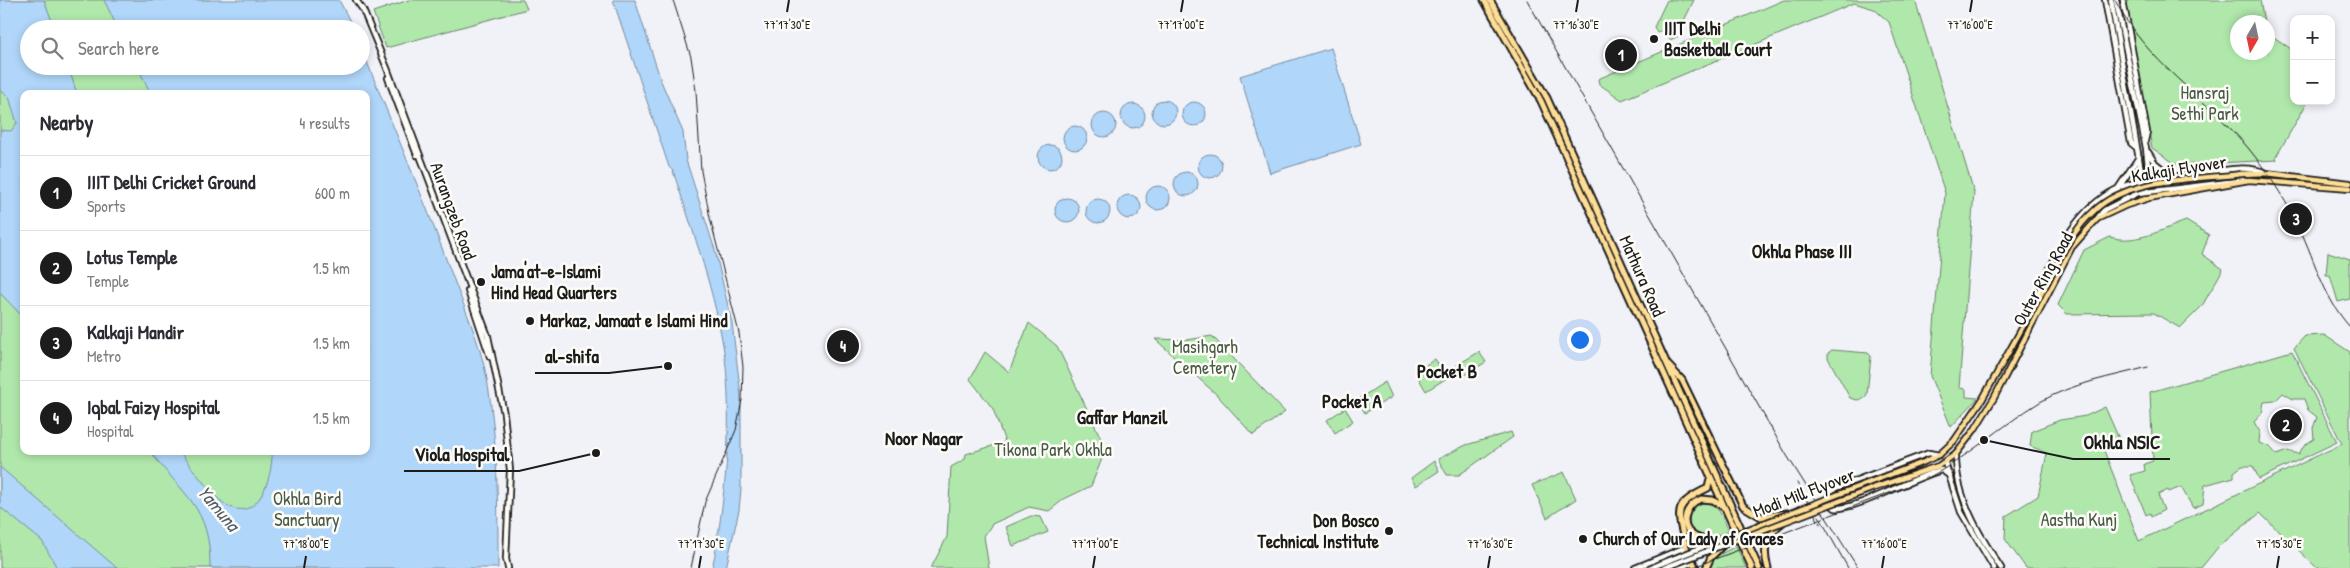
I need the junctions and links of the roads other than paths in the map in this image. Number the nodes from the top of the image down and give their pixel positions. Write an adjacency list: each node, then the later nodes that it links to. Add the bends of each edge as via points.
1 (354, 0): 8 (main road, Aurangzeb Road)
2 (1484, 0): 34 (highway, Mathura Road, via 1541,101)
3 (1490, 0): 28 (highway, Mathura Road, via 1547,98)
4 (2105, 0): 11 (main road, via 2132,143)
5 (2112, 0): 11 (main road)
6 (2116, 0): 10 (main road)
7 (2123, 0): 10 (main road, via 2146,132)
8 (366, 20)
9 (370, 29): 42 (main road, Aurangzeb Road, via 488,336 503,407 509,457 506,554)
10 (2145, 146): 15 (main road, via 2155,163); 16 (main road)
11 (2138, 148): 12 (main road)
12 (2139, 157): 18 (main road); 21 (main road)
13 (2266, 173): 14 (main road, via 2239,169); 19 (main road); 27 (main road, Kalkaji Flyover, bridge, via 2162,183 2120,193 2095,209 2082,224 2063,251)
14 (2193, 174): 15 (main road); 20 (main road, via 2189,178)
15 (2173, 177): 16 (main road)
16 (2151, 180): 18 (main road); 24 (main road)
17 (2249, 180): 20 (main road); 22 (main road, Outer Ring Road); 26 (main road, Outer Ring Road, via 2149,198)
18 (2143, 182): 21 (main road); 24 (main road)
19 (2350, 183)
20 (2192, 185): 24 (main road)
21 (2118, 188): 23 (main road)
22 (2350, 188)
23 (2113, 191): 25 (main road, via 2119,194); 27 (main road, via 2094,204 2070,230)
24 (2148, 191): 25 (main road)
25 (2118, 201): 26 (main road)
26 (2097, 219): 30 (main road, Outer Ring Road, via 2072,247 1994,398)
27 (2035, 306): 29 (main road, Outer Ring Road, via 1974,412 1954,441)
28 (1667, 364): 37 (highway, bridge, via 1682,380 1743,506 1762,517); 49 (highway, Mathura Road)
29 (1939, 454): 33 (main road, via 1929,454 1842,486 1830,492 1828,499 1835,508 1850,506); 37 (main road, Modi Mill Flyover, bridge, via 1916,466)
30 (1956, 454): 31 (main road, Outer Ring Road); 52 (main road, via 1967,508)
31 (1945, 463): 32 (main road, Outer Ring Road); 35 (main road)
32 (1938, 466): 33 (main road); 38 (main road, Modi Mill Flyover, bridge)
33 (1932, 472): 35 (main road, via 1942,470)
34 (1710, 476): 36 (highway, Mathura Road); 40 (highway, via 1708,488 1681,506 1679,521)
35 (1950, 476): 51 (main road, via 1960,512)
36 (1725, 509): 39 (highway, via 1713,500 1694,502 1687,511 1685,522 1696,537); 48 (highway, Mathura Road)
37 (1790, 512): 39 (main road, Modi Mill Flyover, bridge)
38 (1788, 520): 39 (main road, Modi Mill Flyover, bridge); 50 (highway, bridge, via 1772,532 1766,542)
39 (1722, 542): 44 (main road, Modi Mill Flyover, bridge); 45 (main road, Modi Mill Flyover, bridge); 47 (highway)
40 (1686, 547): 41 (main road); 43 (main road)
41 (1694, 565): 46 (main road)
42 (510, 568)
43 (1635, 568)
44 (1650, 568)
45 (1664, 568)
46 (1679, 568)
47 (1706, 568)
48 (1752, 568)
49 (1759, 568)
50 (1768, 568)
51 (1994, 568)
52 (2001, 568)

